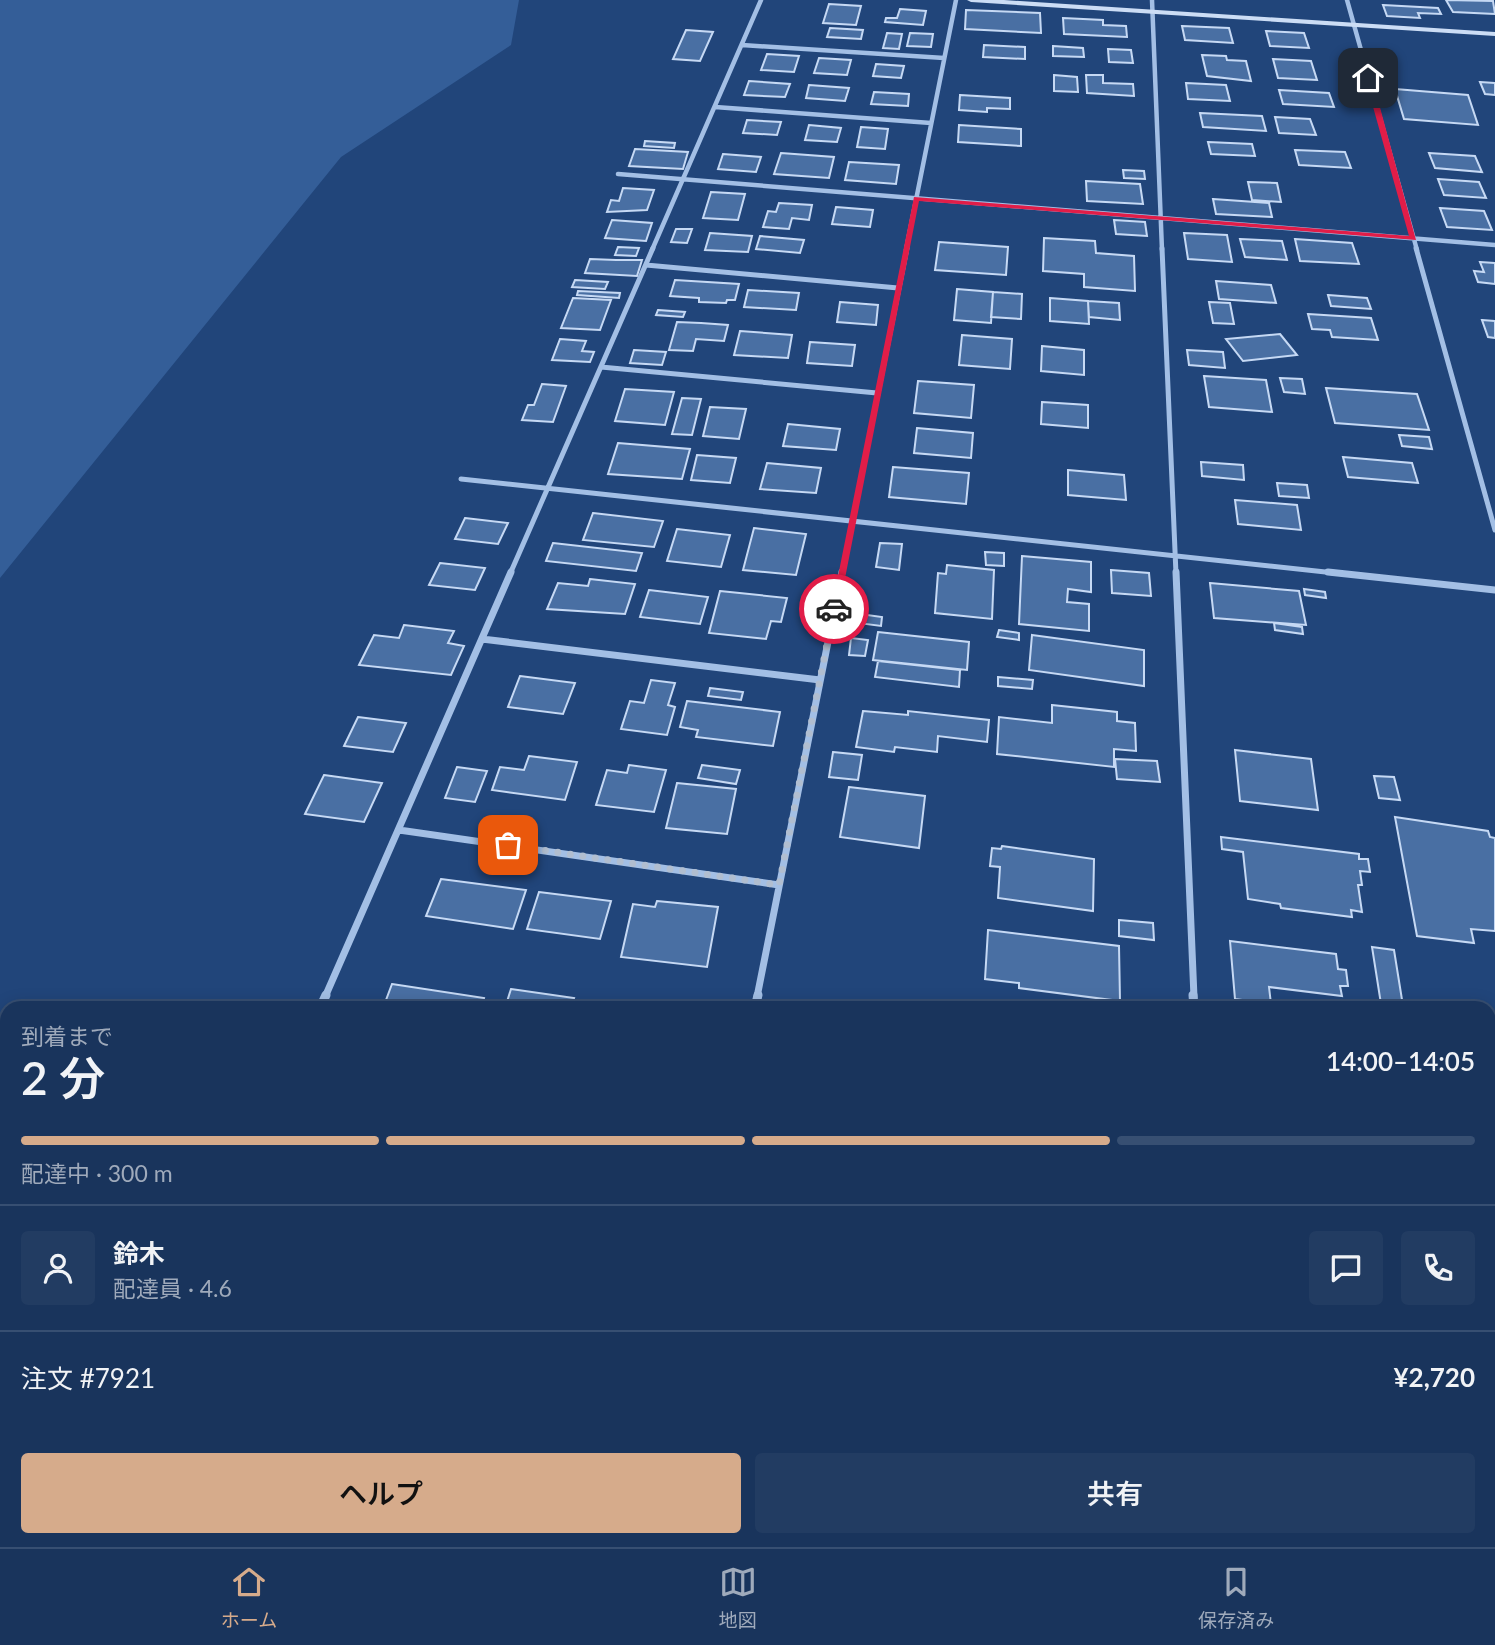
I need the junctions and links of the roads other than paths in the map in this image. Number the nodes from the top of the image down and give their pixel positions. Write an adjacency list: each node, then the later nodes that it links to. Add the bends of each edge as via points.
1 (761, 0): 9 (street)
2 (956, 0): 10 (street)
3 (971, 0): 6 (street)
4 (1152, 0): 6 (street)
5 (1347, 0): 7 (street)
6 (1153, 12): 7 (street); 16 (street)
7 (1353, 25): 8 (street); 17 (street)
8 (1495, 34)
9 (742, 44): 10 (street); 11 (street)
10 (944, 58): 12 (street)
11 (715, 107): 12 (street); 14 (street)
12 (931, 123): 15 (street)
13 (618, 174): 14 (street)
14 (683, 179): 15 (street); 19 (street)
15 (916, 198): 16 (street); 20 (street)
16 (1161, 218): 17 (street); 27 (street)
17 (1413, 238): 18 (street); 26 (street)
18 (1495, 245)
19 (646, 265): 20 (street); 21 (street)
20 (898, 288): 22 (street)
21 (601, 366): 22 (street); 24 (street)
22 (877, 393): 25 (street)
23 (461, 479): 24 (street)
24 (548, 488): 25 (street); 29 (street)
25 (852, 521): 27 (street); 30 (street)
26 (1495, 530)
27 (1175, 556): 28 (street); 35 (street)
28 (1495, 590)
29 (482, 639): 30 (street); 31 (street)
30 (820, 680): 32 (street)
31 (399, 830): 32 (street); 33 (street)
32 (779, 885): 34 (street)
33 (323, 1001)
34 (756, 1001)
35 (1194, 1001)

